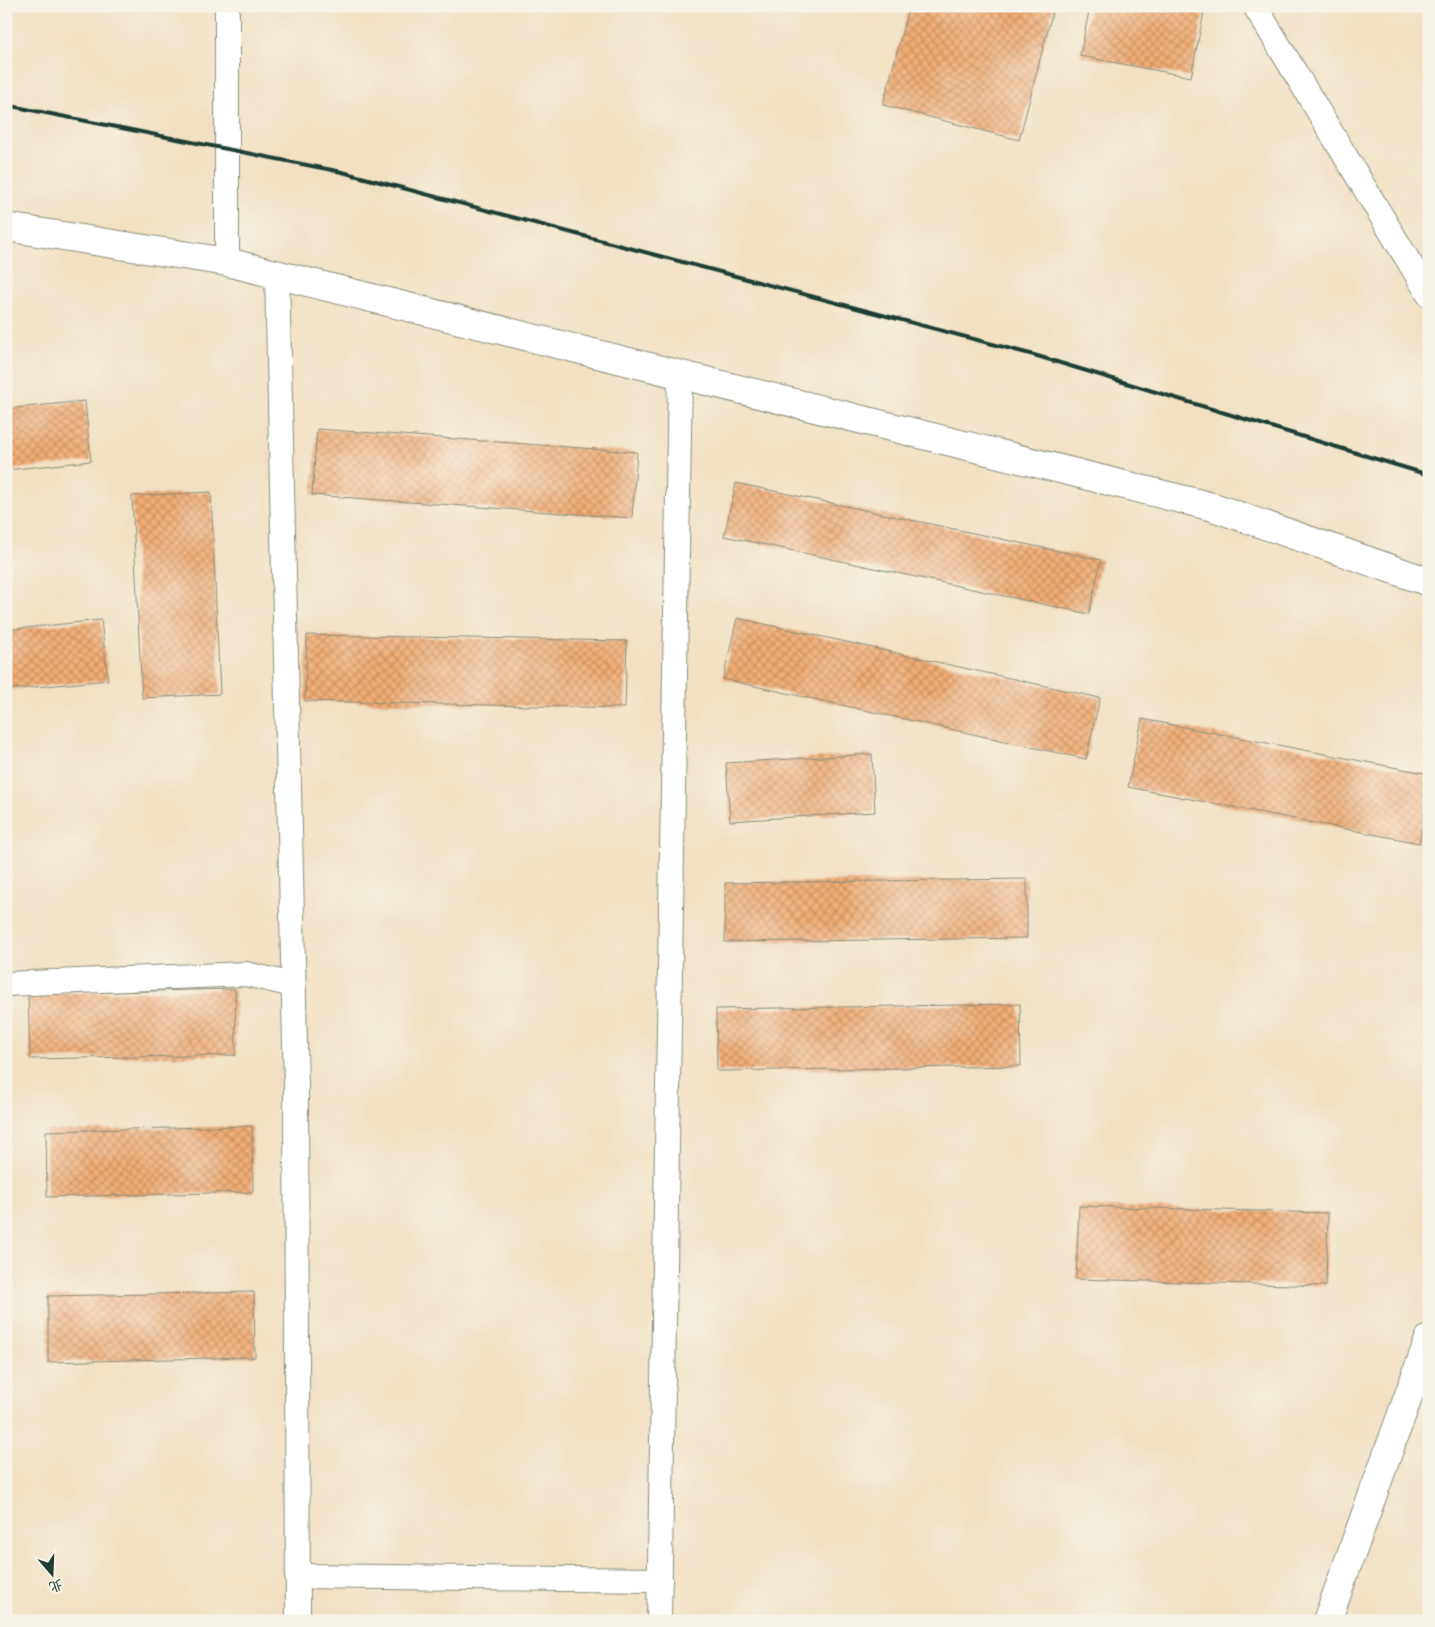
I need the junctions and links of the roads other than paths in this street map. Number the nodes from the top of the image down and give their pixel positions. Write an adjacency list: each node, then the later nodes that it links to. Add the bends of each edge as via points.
1 (227, 6): 4 (street)
2 (1255, 6): 6 (street)
3 (6, 227): 4 (main road)
4 (227, 262): 5 (main road)
5 (277, 274): 7 (main road); 10 (street)
6 (1429, 296)
7 (680, 374): 8 (main road, via 1213,507); 13 (street)
8 (1429, 582)
9 (6, 984): 10 (street, via 246,974)
10 (293, 985): 12 (street)
11 (1429, 1339): 16 (main road)
12 (297, 1576): 13 (street); 14 (street)
13 (660, 1580): 15 (street)
14 (298, 1621)
15 (659, 1621)
16 (1327, 1621)

